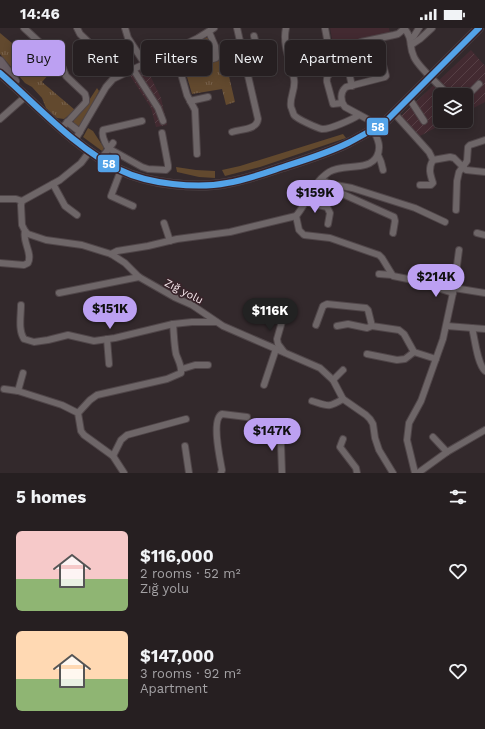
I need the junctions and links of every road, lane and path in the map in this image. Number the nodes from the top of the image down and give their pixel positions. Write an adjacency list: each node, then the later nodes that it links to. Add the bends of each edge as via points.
1 (24, 28): 48 (street, via 60,61 66,76 85,94 86,102)
2 (77, 28): 13 (street)
3 (125, 28): 20 (street, via 128,38)
4 (237, 28): 15 (street)
5 (286, 28): 43 (street, via 284,41 294,81 290,102 294,115 322,129)
6 (325, 28): 17 (street)
7 (404, 28): 18 (street, via 398,34); 19 (street)
8 (419, 28): 19 (street)
9 (432, 28): 19 (street, via 420,39)
10 (479, 28): 32 (main road)
11 (211, 30): 14 (street); 21 (street, via 216,58)
12 (254, 36): 16 (street)
13 (86, 40)
14 (192, 40)
15 (240, 40)
16 (255, 40)
17 (327, 40)
18 (370, 40)
19 (411, 42): 32 (street, via 416,60)
20 (141, 58)
21 (212, 59)
22 (0, 61): 37 (main road)
23 (141, 66): 24 (street)
24 (133, 69): 46 (street, via 158,108)
25 (0, 73): 37 (main road)
26 (118, 76): 51 (street, via 106,87)
27 (181, 76): 40 (street)
28 (248, 76): 52 (street, via 257,123)
29 (328, 76): 41 (street, via 326,78 333,104)
30 (351, 76): 34 (street)
31 (386, 76): 34 (street)
32 (431, 76): 35 (street); 39 (main road)
33 (479, 84): 36 (street)
34 (352, 86): 41 (street, via 343,90)
35 (442, 88)
36 (473, 90)
37 (26, 96): 44 (street); 49 (main road)
38 (208, 97): 40 (street)
39 (408, 98): 42 (main road); 47 (street)
40 (190, 101): 59 (street, via 195,110)
41 (342, 103): 43 (street)
42 (394, 113): 50 (main road, via 383,124); 62 (street, via 429,152)
43 (359, 115): 50 (street, via 369,120)
44 (0, 119)
45 (142, 121): 57 (street, via 103,130 103,138)
46 (163, 121)
47 (424, 121)
48 (67, 122): 49 (street); 51 (street)
49 (61, 128): 54 (main road)
50 (374, 128): 60 (street, via 378,139); 64 (main road, via 347,144 226,184 158,182)
51 (80, 132): 54 (street)
52 (232, 132)
53 (162, 133): 57 (street, via 168,165 166,170 142,167)
54 (75, 140): 58 (main road)
55 (485, 140): 63 (street, via 468,147 467,161)
56 (113, 143): 57 (street)
57 (108, 148): 61 (street)
58 (90, 151): 61 (main road); 68 (street, via 81,164)
59 (197, 154)
60 (378, 155): 65 (street); 67 (street, via 371,163 334,169)
61 (101, 159): 64 (main road)
62 (433, 160): 63 (street, via 450,157); 70 (street, via 429,170 433,183)
63 (462, 167): 66 (street); 75 (street, via 457,181)
64 (120, 170): 74 (street, via 111,196)
65 (383, 170)
66 (485, 172)
67 (321, 179): 69 (street); 73 (street)
68 (54, 184): 72 (street); 76 (street, via 65,206)
69 (330, 184): 78 (street, via 352,188 415,208); 82 (street, via 336,191 394,217)
70 (420, 185)
71 (0, 199): 72 (street)
72 (22, 201): 81 (street, via 22,225)
73 (305, 202): 77 (street); 80 (street, via 327,207 330,213)
74 (133, 206)
75 (456, 210)
76 (77, 215)
77 (296, 216): 85 (street, via 230,232); 90 (street, via 299,230 304,235 330,238 379,255)
78 (445, 222)
79 (164, 223): 85 (street)
80 (328, 224)
81 (25, 231): 87 (street, Zığ yolu, via 31,236); 88 (street, via 30,256 28,263)
82 (393, 233)
83 (477, 233): 84 (street)
84 (485, 235)
85 (170, 241): 87 (street)
86 (459, 250): 92 (street)
87 (111, 254): 91 (street, Zığ yolu)
88 (0, 264)
89 (379, 274): 90 (street)
90 (392, 275): 92 (street)
91 (139, 277): 93 (street); 97 (street, Zığ yolu, via 192,305)
92 (453, 291): 94 (street); 102 (street)
93 (59, 293)
94 (485, 293)
95 (21, 305): 105 (street, via 20,329 24,339 34,342 68,335 94,341)
96 (285, 311): 107 (street, via 278,339 278,344)
97 (216, 322): 98 (street); 106 (street, Zığ yolu)
98 (173, 324): 105 (street); 113 (street, via 176,354)
99 (316, 325): 101 (street, via 326,304 366,308)
100 (337, 326): 101 (street)
101 (372, 326): 108 (street, via 399,330)
102 (447, 326): 103 (street); 110 (street)
103 (472, 328): 104 (street); 115 (street, via 482,369)
104 (485, 328)
105 (107, 339): 111 (street)
106 (276, 349): 107 (street, Zığ yolu); 118 (street)
107 (284, 352): 117 (street, Zığ yolu, via 320,368)
108 (414, 352): 109 (street, via 406,359 397,360); 110 (street)
109 (367, 354)
110 (436, 359): 139 (street, via 421,401 409,423 407,440)
111 (109, 364)
112 (208, 365): 113 (street)
113 (182, 369): 123 (street, via 181,373 167,379 97,395)
114 (342, 370): 117 (street)
115 (485, 371)
116 (23, 373): 120 (street)
117 (333, 380): 121 (street, Zığ yolu)
118 (264, 385)
119 (4, 389): 120 (street)
120 (18, 391): 123 (street, via 62,405)
121 (343, 399): 122 (street, via 328,406); 138 (street, Zığ yolu, via 370,419 379,450)
122 (312, 401)
123 (78, 413): 132 (street, via 84,435)
124 (247, 417): 135 (street, via 219,415 216,428)
125 (186, 419): 132 (street, via 127,435 121,440)
126 (278, 429): 136 (street)
127 (485, 430): 131 (street)
128 (433, 437): 131 (street)
129 (343, 439): 137 (street, via 340,447)
130 (185, 446): 134 (street)
131 (447, 452): 139 (street)
132 (113, 456): 133 (street)
133 (124, 473)
134 (189, 473)
135 (221, 473)
136 (282, 473)
137 (357, 473)
138 (394, 473)
139 (416, 473)

